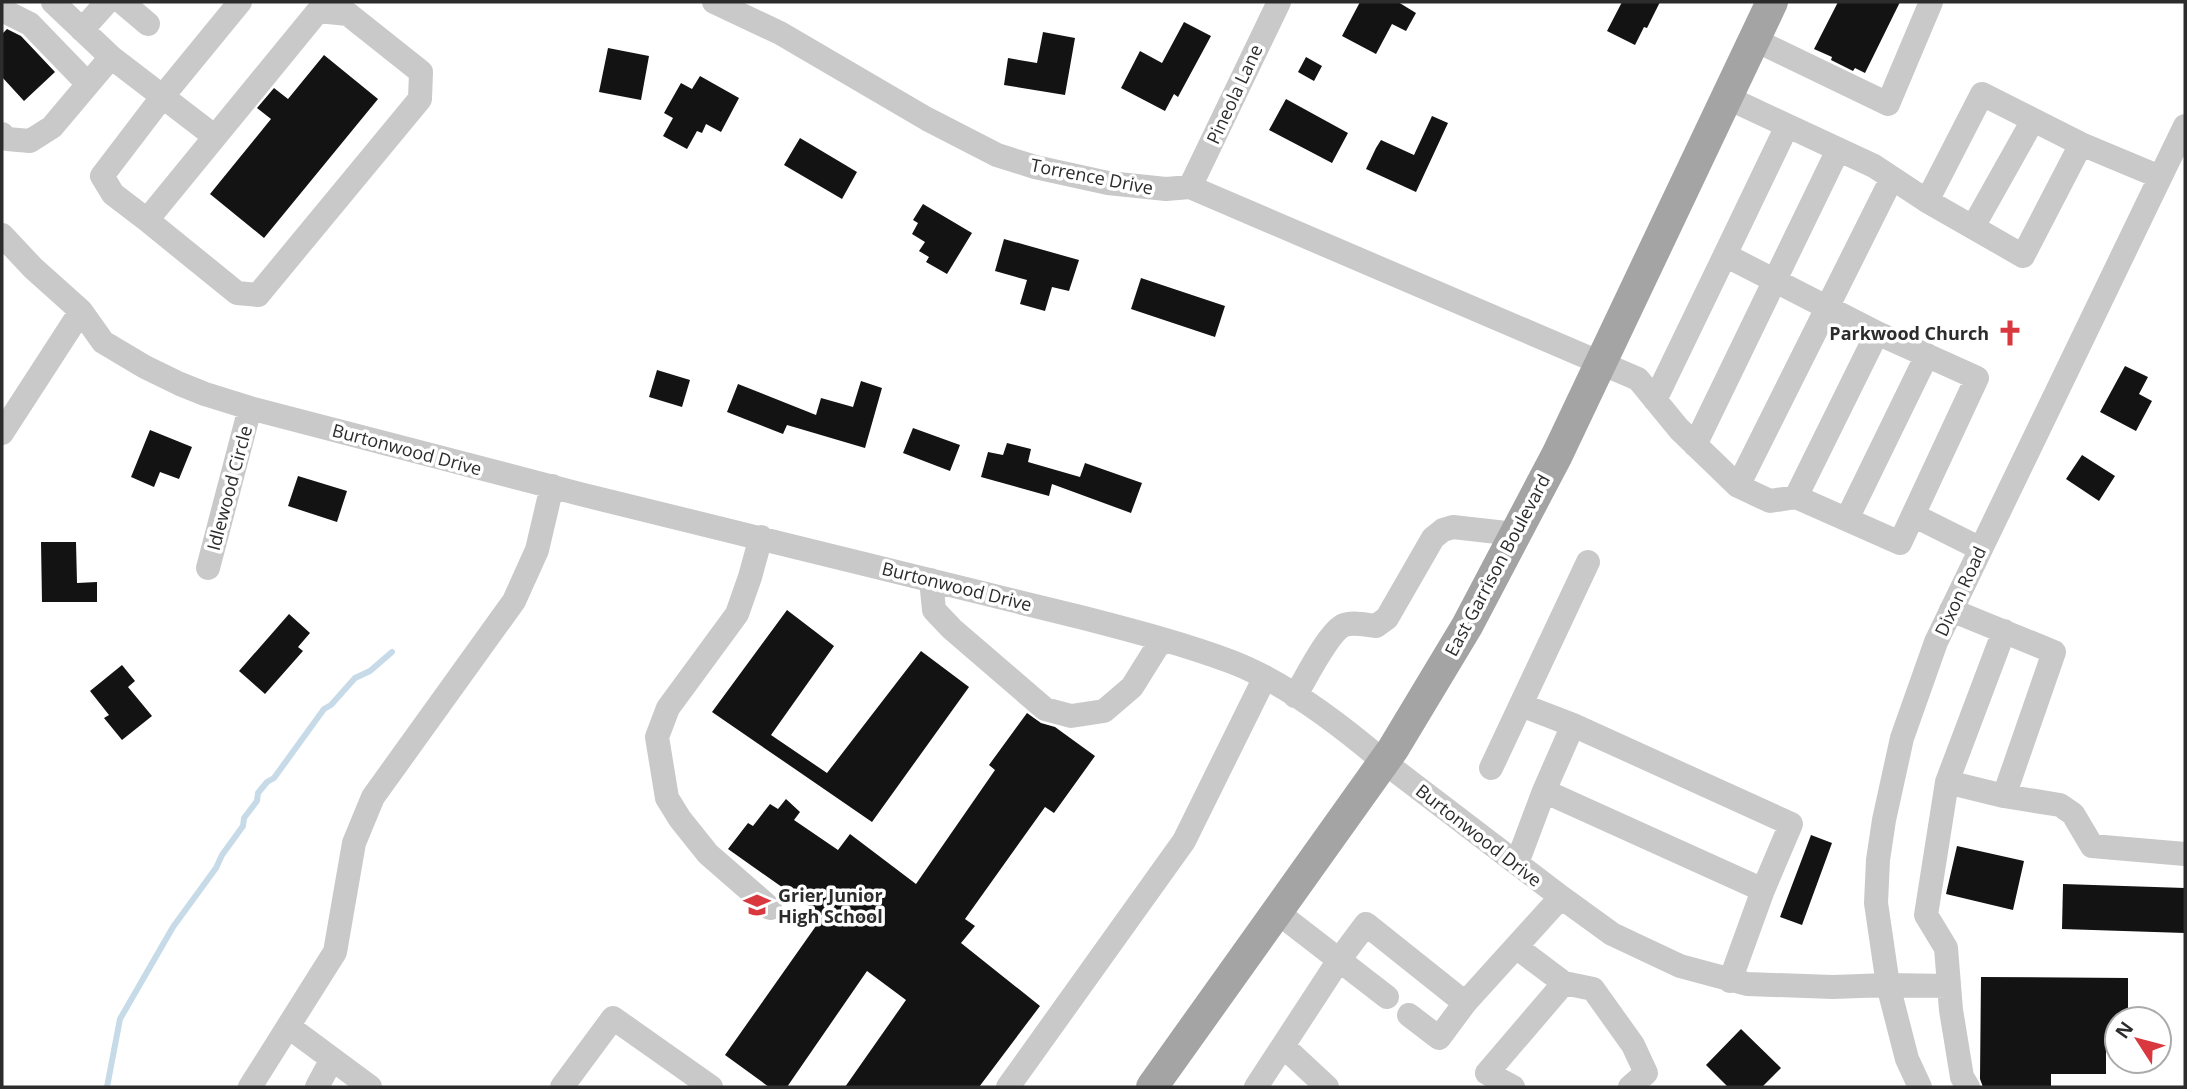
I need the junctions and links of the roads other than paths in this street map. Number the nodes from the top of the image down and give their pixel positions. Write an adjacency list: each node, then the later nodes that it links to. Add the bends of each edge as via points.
1 (53, 2): 12 (street)
2 (107, 2): 12 (street)
3 (122, 2): 11 (street)
4 (240, 2): 16 (street)
5 (713, 2): 27 (street, Torrence Drive, via 780,33 997,155 1108,183 1166,190)
6 (1279, 2): 27 (street, Pineola Lane)
7 (1772, 2): 13 (main road, East Garrison Boulevard)
8 (1931, 2): 13 (street, via 1888,104)
9 (316, 7): 22 (street); 29 (street, via 348,14 421,72 420,99 258,295 237,293)
10 (2, 10): 15 (street, via 30,24)
11 (148, 24)
12 (82, 30): 14 (street)
13 (1753, 39): 17 (main road, East Garrison Boulevard)
14 (111, 57): 15 (street); 16 (street)
15 (87, 83): 21 (street, via 52,127 30,141 7,139)
16 (163, 96): 22 (street); 29 (street, via 102,176 113,194)
17 (1726, 97): 20 (street); 38 (main road, East Garrison Boulevard)
18 (2033, 120): 23 (street); 28 (street, via 1982,94); 30 (street)
19 (2185, 125): 25 (street, Dixon Road)
20 (1787, 126): 24 (street); 32 (street)
21 (2, 134)
22 (214, 136): 29 (street)
23 (2081, 144): 25 (street); 30 (street, via 2023,256)
24 (1839, 150): 26 (street); 33 (street)
25 (2160, 177): 50 (street, Dixon Road)
26 (1892, 178): 28 (street); 34 (street)
27 (1190, 187): 38 (street, Torrence Drive)
28 (1927, 201): 30 (street)
29 (147, 220)
30 (1973, 228)
31 (2, 235): 35 (street, Burtonwood Drive)
32 (1725, 255): 33 (street); 39 (street)
33 (1775, 280): 34 (street); 42 (street)
34 (1826, 307): 36 (street); 44 (street)
35 (80, 311): 40 (street, Burtonwood Drive, via 103,342 145,367); 41 (street)
36 (1877, 333): 37 (street); 45 (street)
37 (1927, 355): 46 (street, via 1978,378); 47 (street)
38 (1600, 363): 39 (street, Torrence Drive, via 1638,379); 48 (main road, East Garrison Boulevard)
39 (1655, 400): 42 (street, Torrence Drive)
40 (250, 408): 43 (street, Burtonwood Drive); 52 (street, Idlewood Circle)
41 (2, 433)
42 (1695, 445): 44 (street, Torrence Drive)
43 (552, 486): 49 (street, Burtonwood Drive); 81 (street, via 537,550 513,601 373,797 354,843 335,952)
44 (1738, 486): 45 (street, Torrence Drive, via 1770,501)
45 (1796, 497): 47 (street)
46 (1913, 515): 47 (street, via 1900,542); 50 (street)
47 (1847, 519)
48 (1515, 534): 58 (street, via 1454,527 1443,530 1433,538 1387,618 1376,626 1353,623 1333,634); 61 (main road, East Garrison Boulevard, via 1467,626)
49 (761, 537): 53 (street, Burtonwood Drive); 70 (street, via 737,614 668,708 657,737 667,798 680,819 708,854)
50 (1980, 549): 54 (street, Dixon Road)
51 (1588, 562): 59 (street)
52 (208, 568)
53 (932, 580): 56 (street, Burtonwood Drive); 56 (street, via 934,610 951,629 1045,709 1071,716 1104,711 1132,687)
54 (1951, 610): 55 (street); 76 (street, Dixon Road, via 1902,738 1884,820 1876,904)
55 (2004, 631): 63 (street); 65 (street, via 2054,652)
56 (1162, 639): 57 (street, Burtonwood Drive)
57 (1265, 677): 58 (street, Burtonwood Drive); 90 (street, via 1184,841)
58 (1295, 696): 61 (street, Burtonwood Drive)
59 (1521, 705): 60 (street); 62 (street)
60 (1573, 725): 64 (street); 68 (street, via 1791,824)
61 (1384, 762): 67 (street, Burtonwood Drive); 71 (main road, East Garrison Boulevard)
62 (1491, 768)
63 (1947, 782): 65 (street); 77 (street, via 1926,915 1946,948)
64 (1544, 791): 67 (street); 68 (street)
65 (2004, 796): 66 (street, via 2060,805 2073,814 2092,846)
66 (2185, 854)
67 (1517, 863): 69 (street, Burtonwood Drive)
68 (1763, 890): 74 (street)
69 (1560, 897): 72 (street); 74 (street, Burtonwood Drive, via 1612,934 1680,966)
70 (770, 908)
71 (1277, 912): 73 (street); 91 (main road, East Garrison Boulevard)
72 (1516, 947): 75 (street); 79 (street)
73 (1339, 960): 78 (street); 79 (street, via 1366,924); 82 (street)
74 (1730, 981): 76 (street, Burtonwood Drive)
75 (1564, 983): 84 (street, via 1593,989 1633,1045); 94 (street, via 1487,1073)
76 (1888, 985): 77 (street, Burtonwood Drive); 95 (street, Dixon Road, via 1907,1059)
77 (1949, 986): 96 (street, via 1962,1077)
78 (1387, 997)
79 (1465, 1003): 80 (street, via 1439,1038)
80 (1409, 1015)
81 (289, 1027): 83 (street); 85 (street)
82 (1283, 1046): 92 (street); 93 (street)
83 (332, 1059): 86 (street); 87 (street)
84 (1642, 1083)
85 (250, 1087)
86 (317, 1087)
87 (370, 1087)
88 (562, 1087): 89 (street, via 612,1018)
89 (710, 1087)
90 (1008, 1087)
91 (1152, 1087)
92 (1256, 1087)
93 (1327, 1087)
94 (1513, 1087)
95 (1920, 1087)
96 (1968, 1087)

